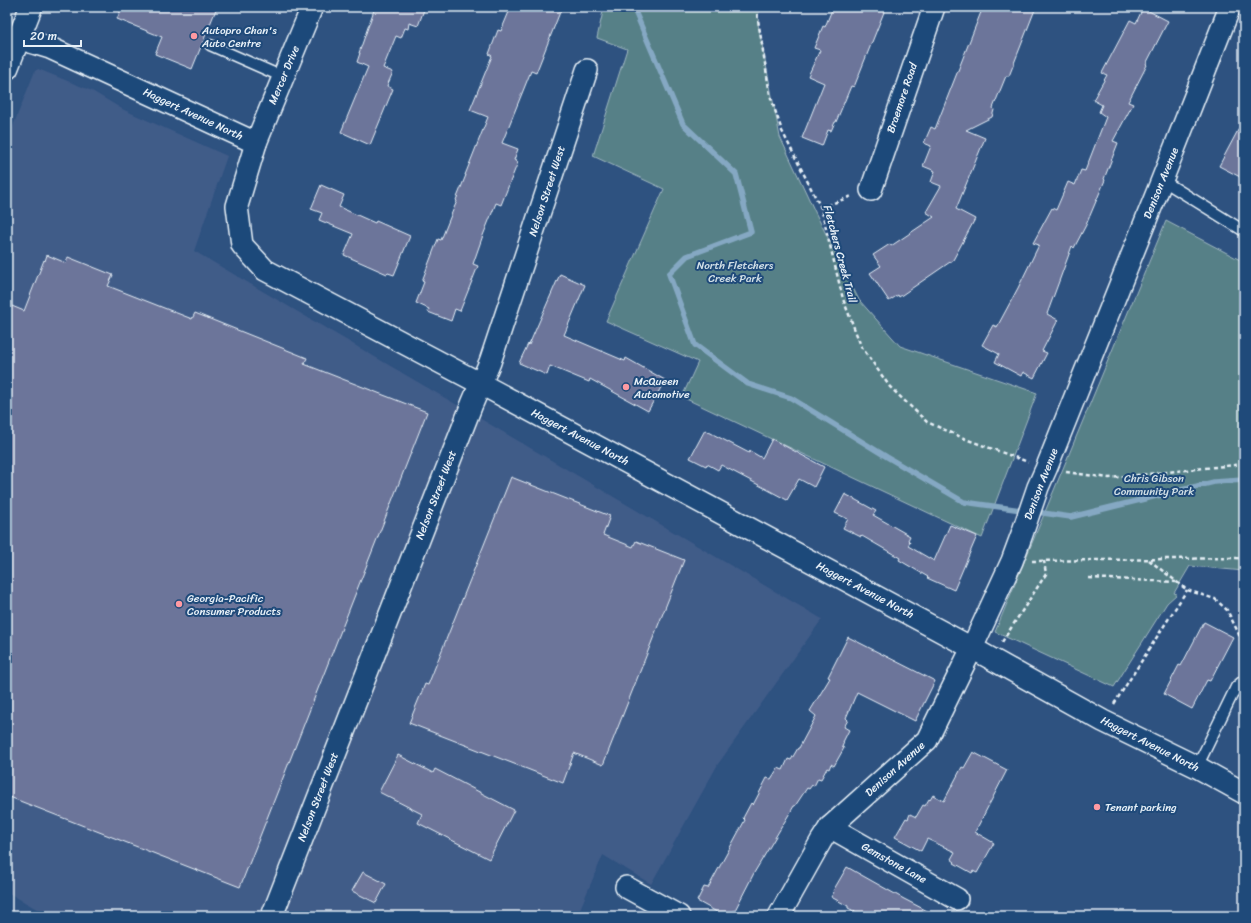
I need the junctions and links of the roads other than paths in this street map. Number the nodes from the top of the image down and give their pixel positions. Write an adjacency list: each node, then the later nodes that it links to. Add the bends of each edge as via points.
1 (31, 7): 5 (main road)
2 (312, 7): 9 (street, Mercer Drive)
3 (934, 7): 12 (street, Braemore Road)
4 (1230, 7): 11 (street, Denison Avenue)
5 (13, 37): 7 (main road); 10 (street, Haggert Avenue North, via 50,48)
6 (210, 45): 9 (lane)
7 (7, 68)
8 (588, 70): 14 (street, Nelson Street West)
9 (283, 77): 10 (street, Mercer Drive)
10 (256, 143): 14 (street, Haggert Avenue North, via 237,206 242,245 265,270)
11 (1162, 180): 13 (lane); 15 (street, Denison Avenue, via 1038,487 1012,561)
12 (871, 190)
13 (1244, 231)
14 (481, 384): 15 (street, Haggert Avenue North); 22 (street, Nelson Street West)
15 (972, 648): 17 (street, Haggert Avenue North, via 1103,721); 19 (street, Denison Avenue, via 928,740)
16 (1244, 680): 17 (lane, via 1236,687)
17 (1197, 767): 18 (street, Haggert Avenue North)
18 (1244, 793)
19 (830, 827): 21 (street, Gemstone Lane); 24 (street, Denison Avenue)
20 (626, 887): 23 (street)
21 (957, 899)
22 (272, 916)
23 (679, 916)
24 (779, 916)

